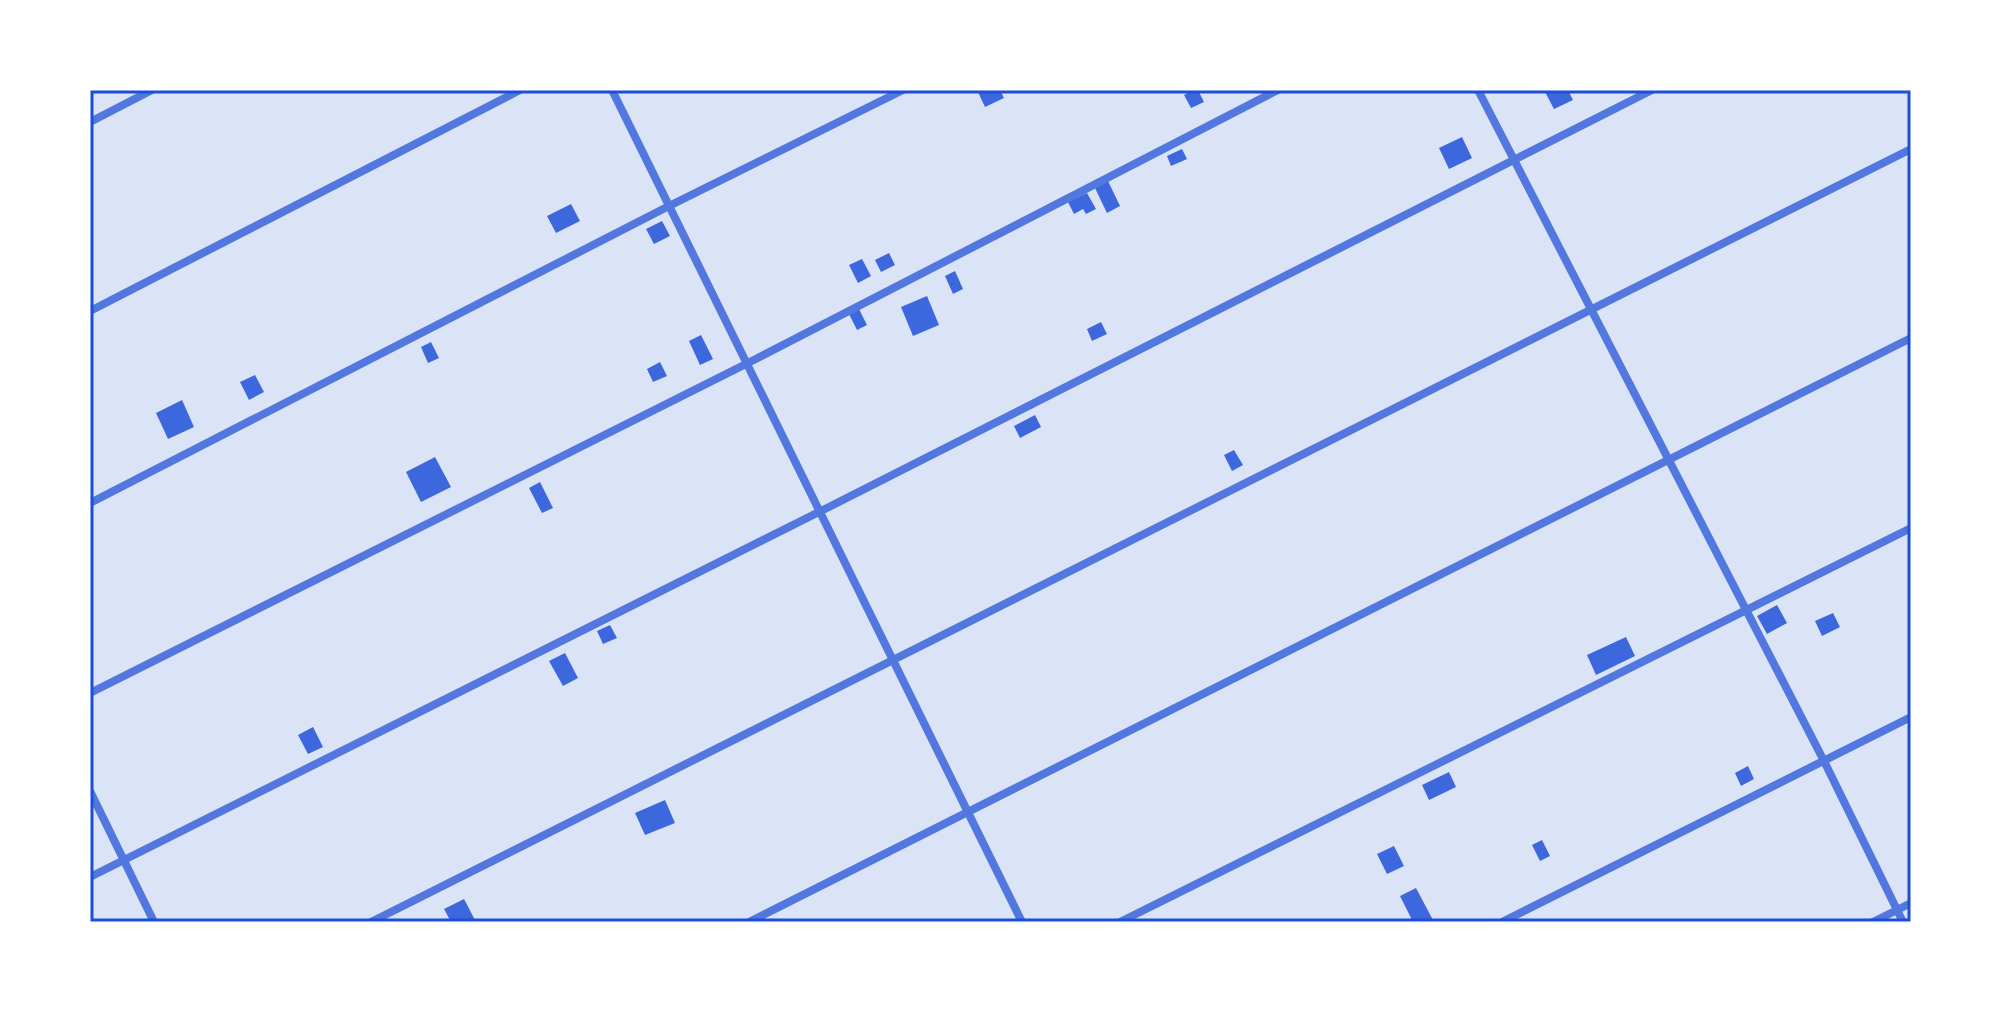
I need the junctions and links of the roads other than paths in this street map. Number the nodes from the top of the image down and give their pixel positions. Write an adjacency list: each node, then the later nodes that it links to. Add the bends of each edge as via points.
1 (152, 90): 8 (street)
2 (520, 90): 13 (street)
3 (612, 90): 11 (street)
4 (903, 90): 11 (street)
5 (1278, 90): 15 (street)
6 (1478, 90): 10 (street)
7 (1652, 90): 10 (street)
8 (90, 122)
9 (1911, 149): 12 (street)
10 (1513, 160): 12 (street); 18 (street)
11 (669, 206): 15 (street); 17 (street)
12 (1590, 308): 16 (street); 21 (street)
13 (90, 311)
14 (1911, 338): 16 (street)
15 (746, 364): 18 (street); 22 (street)
16 (1667, 460): 20 (street); 26 (street)
17 (90, 503)
18 (821, 511): 21 (street); 27 (street)
19 (1911, 528): 20 (street)
20 (1746, 610): 24 (street); 35 (street)
21 (892, 660): 26 (street); 32 (street)
22 (90, 693)
23 (1911, 717): 24 (street)
24 (1824, 761): 30 (street); 36 (street)
25 (90, 791): 27 (street)
26 (967, 812): 33 (street); 34 (street)
27 (124, 860): 28 (street); 31 (street)
28 (90, 877)
29 (1911, 903): 30 (street)
30 (1897, 910): 37 (street); 38 (street)
31 (154, 922)
32 (371, 922)
33 (749, 922)
34 (1022, 922)
35 (1120, 922)
36 (1502, 922)
37 (1873, 922)
38 (1903, 922)

